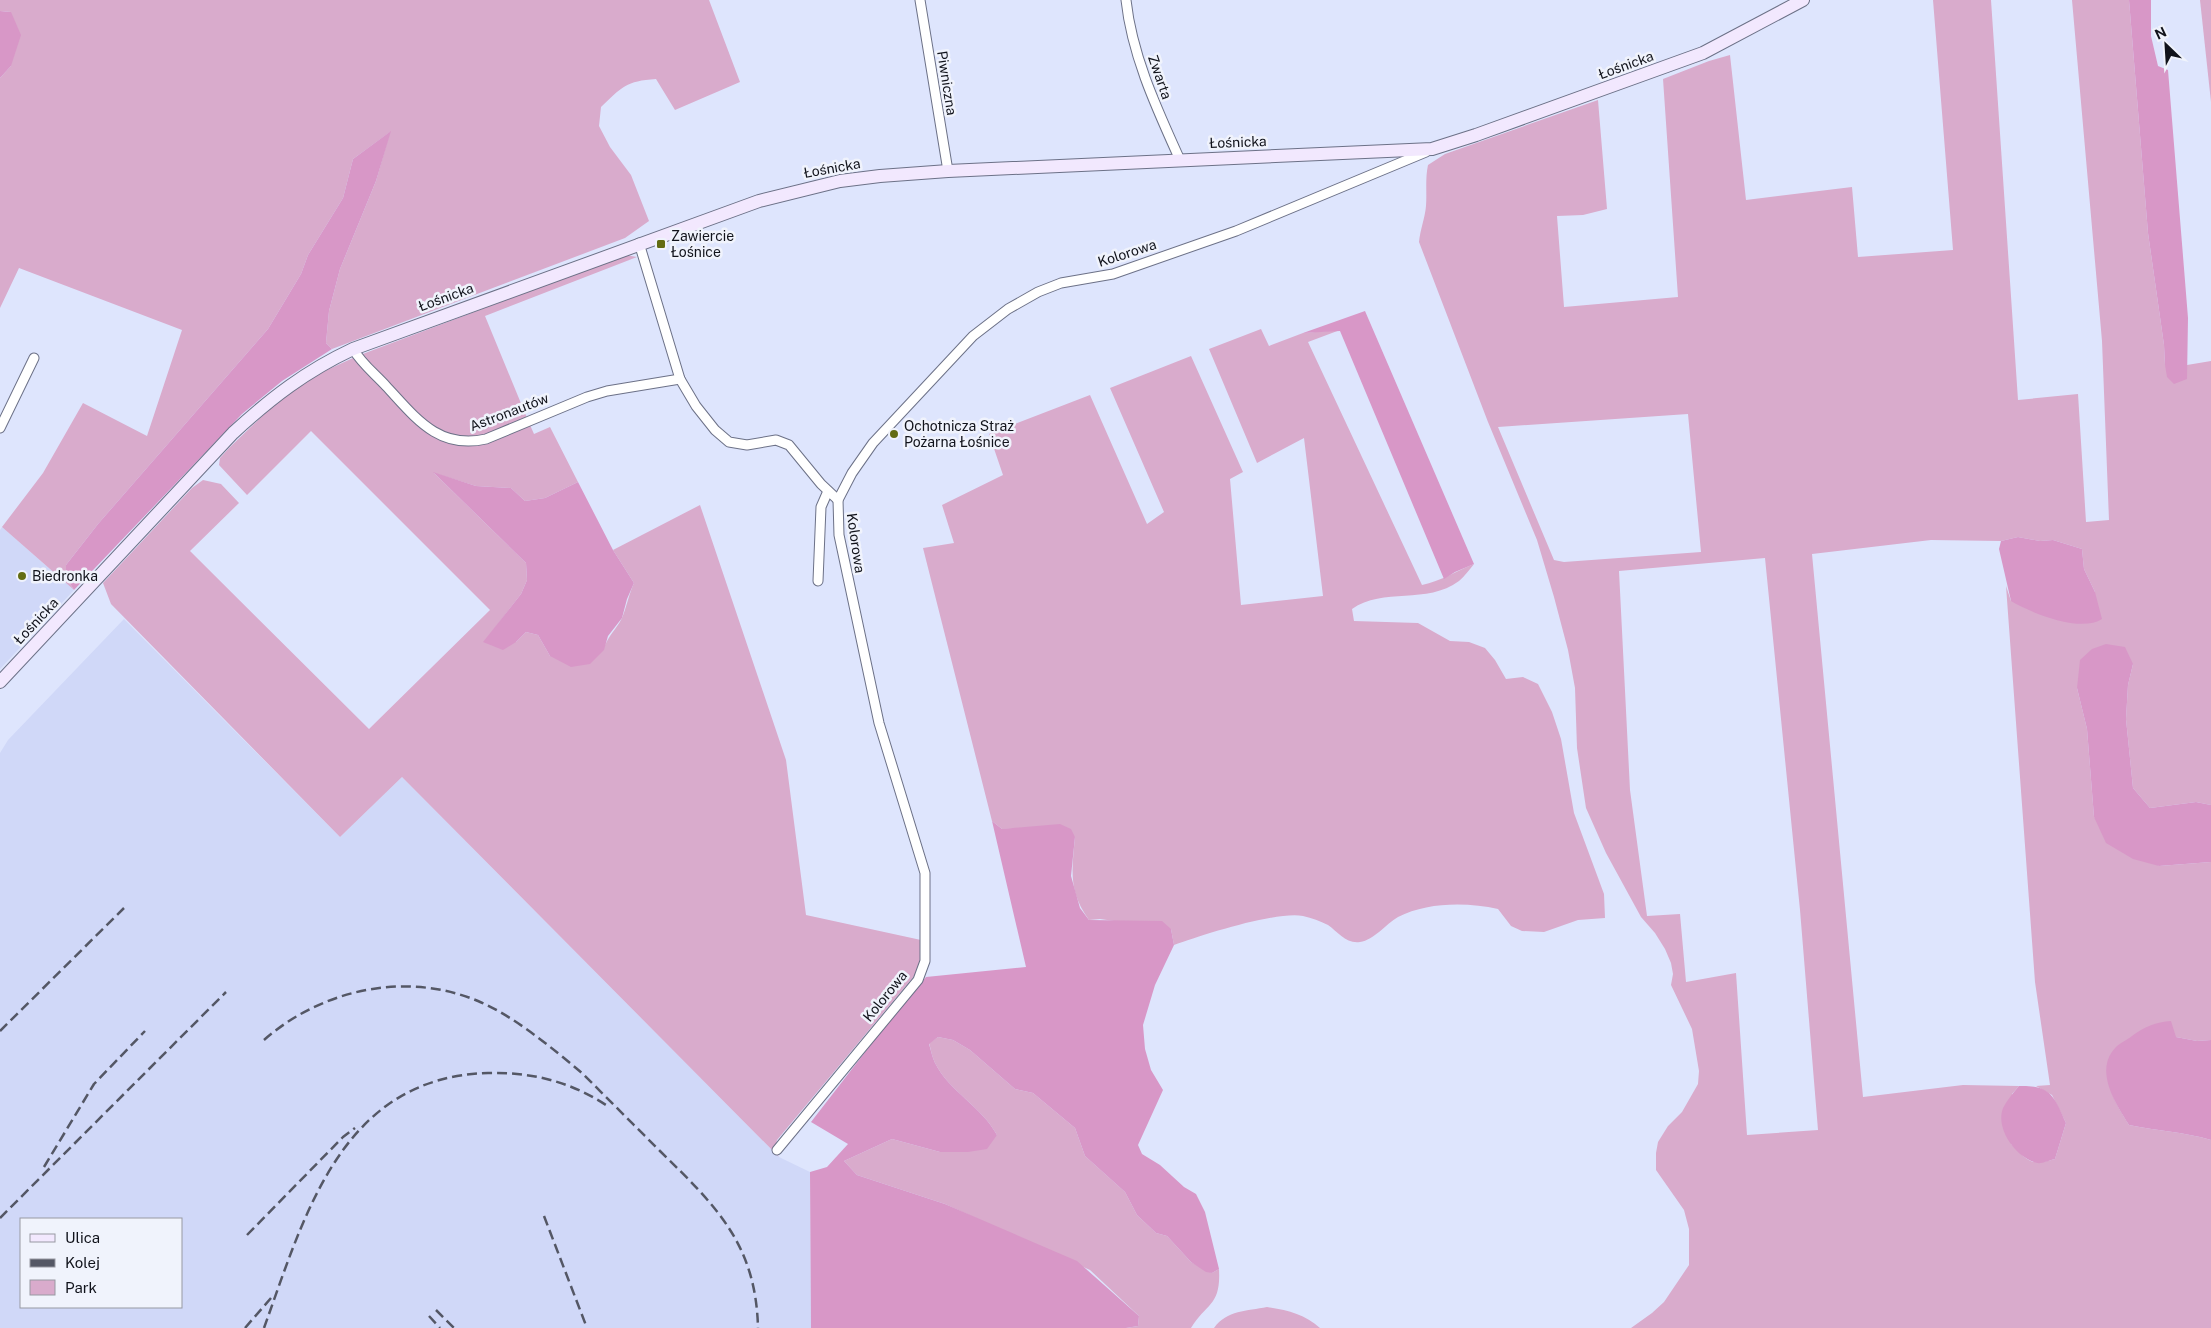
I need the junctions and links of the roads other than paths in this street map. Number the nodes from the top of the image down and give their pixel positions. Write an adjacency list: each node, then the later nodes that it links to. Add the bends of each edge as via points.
1 (920, 0): 6 (street, Piwniczna)
2 (1126, 0): 5 (street, Zwarta, via 1128,17 1154,103)
3 (1803, 0): 4 (street, Łośnicka, via 1703,52)
4 (1432, 149): 5 (street, Łośnicka); 13 (street, Kolorowa, via 1236,231 1113,274 1061,283 1008,309 973,336 873,443)
5 (1180, 160): 6 (street, Łośnicka)
6 (948, 171): 7 (street, Łośnicka, via 880,176 801,189)
7 (639, 243): 8 (street, Łośnicka); 10 (street)
8 (353, 349): 10 (street, Astronautów, via 366,368 422,424 456,441 470,443 587,397); 15 (street, Łośnicka, via 297,379 233,432)
9 (34, 358): 11 (street)
10 (680, 379): 12 (street, via 696,406 724,438 738,444 771,440 785,442)
11 (0, 428)
12 (828, 491): 13 (street); 14 (street, via 820,507)
13 (838, 500): 16 (street, Kolorowa, via 838,535 879,723 925,873 925,962 918,980)
14 (818, 581)
15 (0, 682)
16 (777, 1150)

